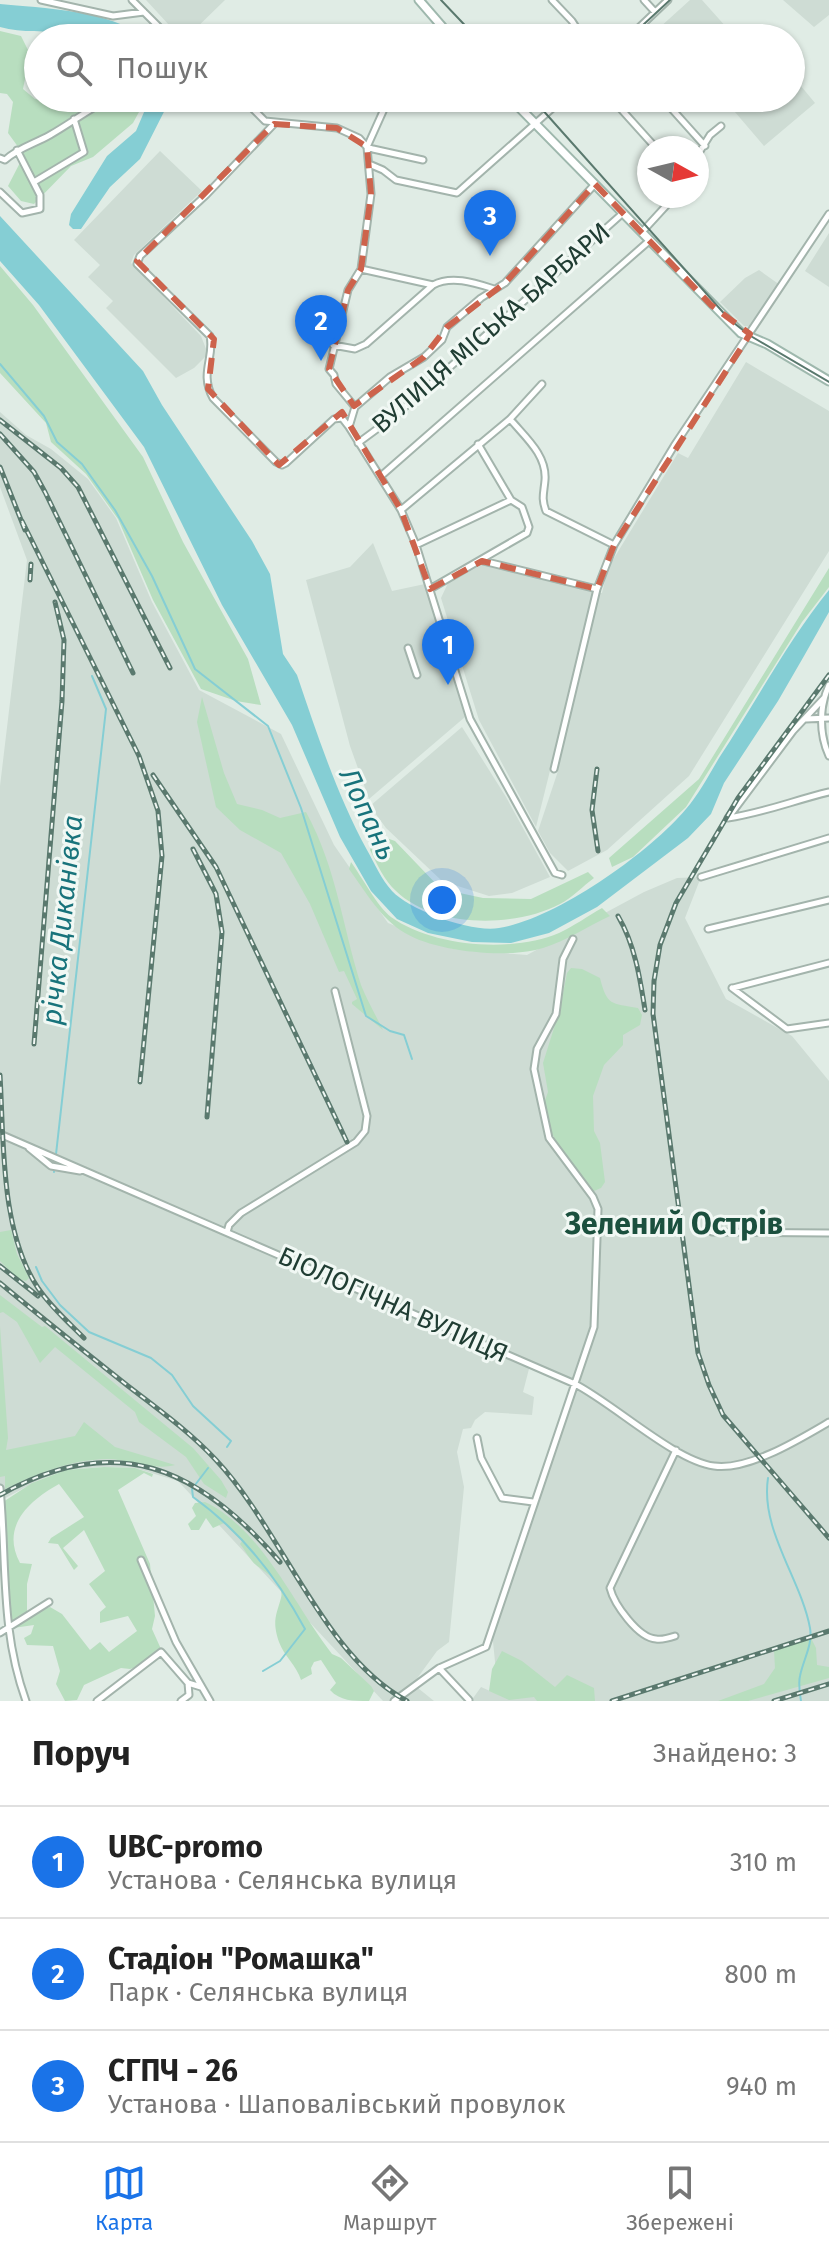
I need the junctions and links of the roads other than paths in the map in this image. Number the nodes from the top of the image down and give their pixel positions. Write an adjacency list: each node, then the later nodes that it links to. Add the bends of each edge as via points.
1 (41, 0): 7 (street, via 113,16)
2 (132, 0): 7 (street)
3 (419, 0): 10 (street)
4 (552, 0): 11 (street)
5 (644, 0): 8 (street)
6 (668, 0): 8 (street)
7 (144, 12): 9 (street)
8 (655, 12): 12 (street)
9 (156, 24)
10 (440, 24)
11 (572, 24)
12 (643, 24)
13 (86, 112): 20 (street)
14 (256, 112): 21 (street)
15 (383, 112): 26 (street)
16 (523, 112): 22 (street)
17 (549, 112): 22 (street)
18 (624, 112): 24 (street)
19 (675, 112): 25 (street)
20 (74, 119): 30 (street); 34 (street, via 84,152)
21 (274, 124): 28 (street, via 337,128); 51 (street, via 137,264 210,336 208,389 276,462 286,463 334,419 342,418)
22 (536, 125): 33 (street, via 463,189 451,193 396,180); 35 (street)
23 (721, 126): 27 (street)
24 (645, 136)
25 (696, 136)
26 (371, 137): 28 (street); 29 (street)
27 (709, 137)
28 (359, 138): 29 (street)
29 (367, 147): 32 (street); 33 (street)
30 (17, 150): 31 (street); 34 (street)
31 (0, 158)
32 (423, 160)
33 (369, 164): 42 (street, via 369,223)
34 (34, 182): 36 (street, via 40,209 22,213)
35 (595, 184): 38 (street); 44 (street)
36 (0, 192)
37 (664, 208): 40 (street)
38 (623, 213): 40 (street); 52 (street, ВУЛИЦЯ МІСЬКА БАРБАРИ)
39 (829, 214): 45 (street)
40 (641, 233): 41 (street)
41 (649, 241): 45 (street, via 741,333); 54 (street)
42 (361, 269): 43 (street); 46 (street, via 348,290)
43 (433, 285): 44 (street, via 445,280); 46 (street, via 366,344 355,349)
44 (495, 289): 49 (street, via 447,327 424,357)
45 (750, 334): 47 (street); 58 (street)
46 (333, 345): 49 (street, via 329,369)
47 (829, 381)
48 (542, 384): 50 (street)
49 (355, 407): 51 (street)
50 (510, 419): 53 (street); 58 (street, via 541,456 546,511)
51 (349, 427): 52 (street)
52 (358, 443): 54 (street)
53 (478, 444): 55 (street); 56 (street)
54 (381, 476): 56 (street)
55 (511, 500): 57 (street); 59 (street, via 522,507 527,533)
56 (401, 510): 57 (street)
57 (416, 545): 60 (street)
58 (614, 545): 61 (street)
59 (482, 561): 60 (street); 61 (street)
60 (430, 589): 72 (street, via 470,719 555,873)
61 (597, 589): 69 (street)
62 (408, 648): 63 (street)
63 (417, 675)
64 (828, 686): 65 (street)
65 (824, 698): 66 (street); 67 (street)
66 (825, 718): 67 (street); 68 (street, via 822,735)
67 (805, 719): 70 (street, via 728,818)
68 (829, 756)
69 (554, 769)
70 (829, 792)
71 (829, 838): 73 (street)
72 (562, 875)
73 (701, 877)
74 (829, 900): 75 (street)
75 (708, 929)
76 (573, 939): 84 (street, via 563,959 556,1014 537,1049 534,1069 549,1138 598,1209 594,1327)
77 (829, 963): 79 (street, via 732,988 787,1029)
78 (335, 991): 81 (street, via 367,1116 365,1131 356,1142 241,1213)
79 (829, 1023)
80 (0, 1134): 81 (street, БІОЛОГІЧНА ВУЛИЦЯ, via 51,1166 87,1172)
81 (227, 1232): 84 (street, БІОЛОГІЧНА ВУЛИЦЯ)
82 (712, 1232): 83 (street)
83 (829, 1233)
84 (575, 1384): 87 (street, БІОЛОГІЧНА ВУЛИЦЯ); 89 (street)
85 (829, 1422): 87 (street, БІОЛОГІЧНА ВУЛИЦЯ, via 743,1463 714,1466)
86 (477, 1438): 89 (street, via 502,1498)
87 (676, 1450): 94 (street, via 610,1588 646,1636)
88 (0, 1488): 90 (street)
89 (533, 1502): 95 (street, via 486,1647)
90 (0, 1529): 93 (street)
91 (141, 1560): 97 (street, via 156,1601)
92 (49, 1602): 93 (street)
93 (3, 1631): 99 (street)
94 (675, 1636)
95 (439, 1668): 98 (street); 103 (street)
96 (188, 1683): 97 (street); 100 (street, via 161,1652); 101 (street, via 189,1695)
97 (202, 1688): 102 (street)
98 (469, 1700)
99 (26, 1701)
100 (97, 1701)
101 (181, 1701)
102 (210, 1701)
103 (394, 1701)

